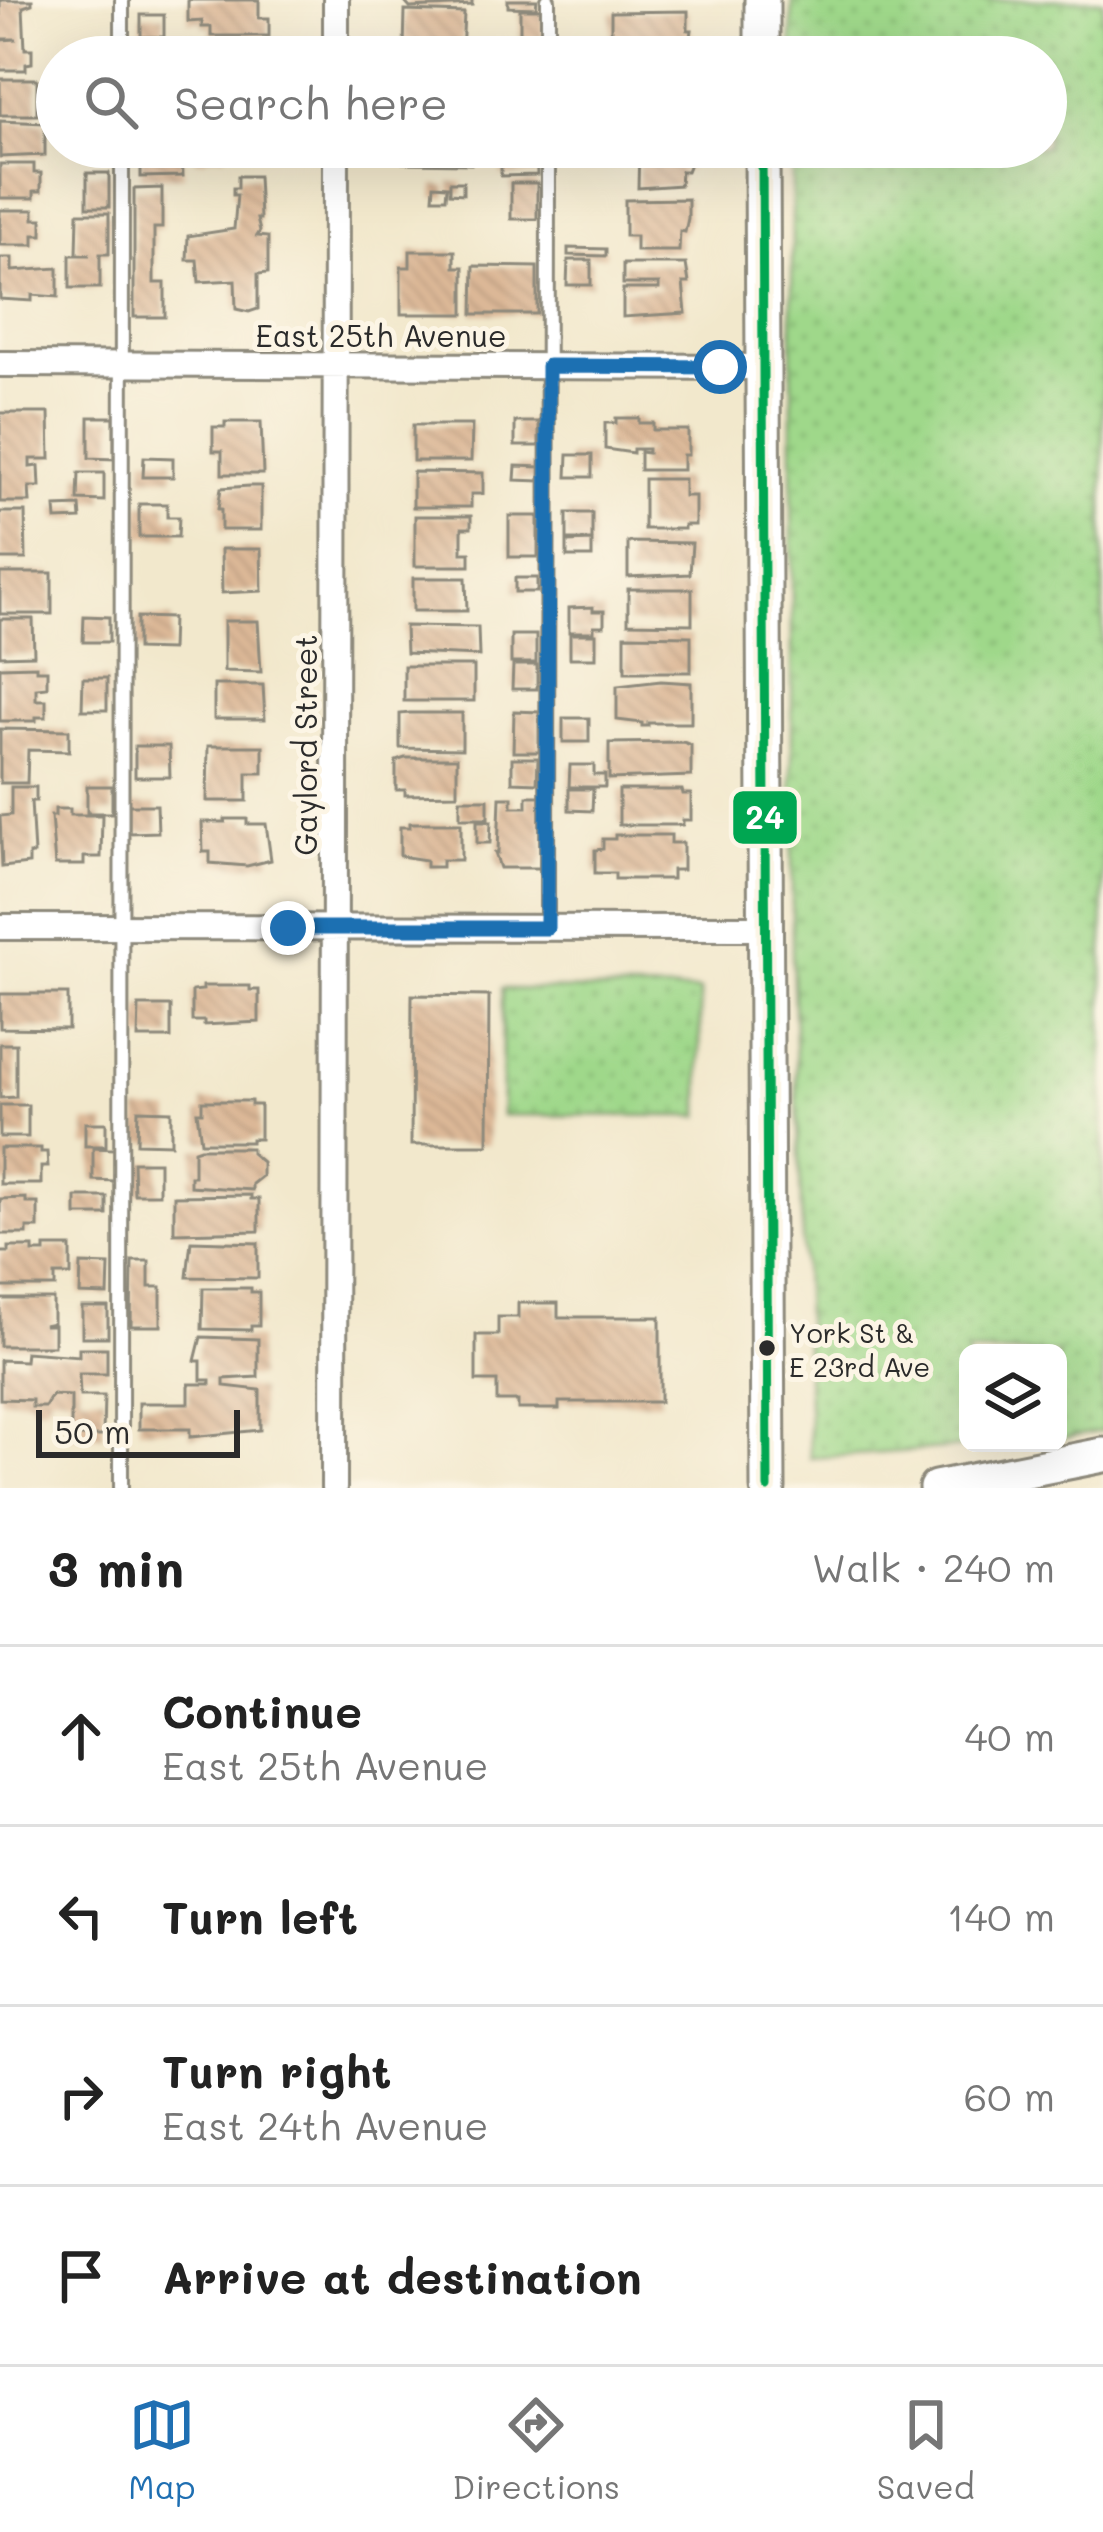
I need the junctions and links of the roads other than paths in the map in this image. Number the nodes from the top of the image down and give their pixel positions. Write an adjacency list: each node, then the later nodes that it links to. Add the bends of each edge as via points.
1 (122, 0): 5 (lane)
2 (336, 0): 6 (street)
3 (548, 0): 7 (lane)
4 (763, 0): 8 (main road)
5 (122, 36)
6 (336, 36)
7 (548, 36)
8 (762, 36)
9 (122, 168): 14 (lane)
10 (336, 168): 15 (street, Gaylord Street)
11 (548, 168): 16 (lane)
12 (762, 168): 17 (main road)
13 (0, 364): 14 (street, East 25th Avenue)
14 (122, 364): 15 (street, East 25th Avenue); 19 (lane)
15 (336, 365): 16 (street, East 25th Avenue); 20 (street, Gaylord Street)
16 (548, 366): 17 (street, East 25th Avenue); 21 (lane)
17 (762, 367): 22 (main road)
18 (0, 927): 19 (street)
19 (121, 927): 20 (street); 24 (lane)
20 (335, 928): 21 (street); 25 (street, Gaylord Street)
21 (547, 928): 22 (street)
22 (766, 928): 26 (main road)
23 (1103, 1455): 27 (main road)
24 (121, 1488)
25 (334, 1488)
26 (768, 1488)
27 (936, 1488)

